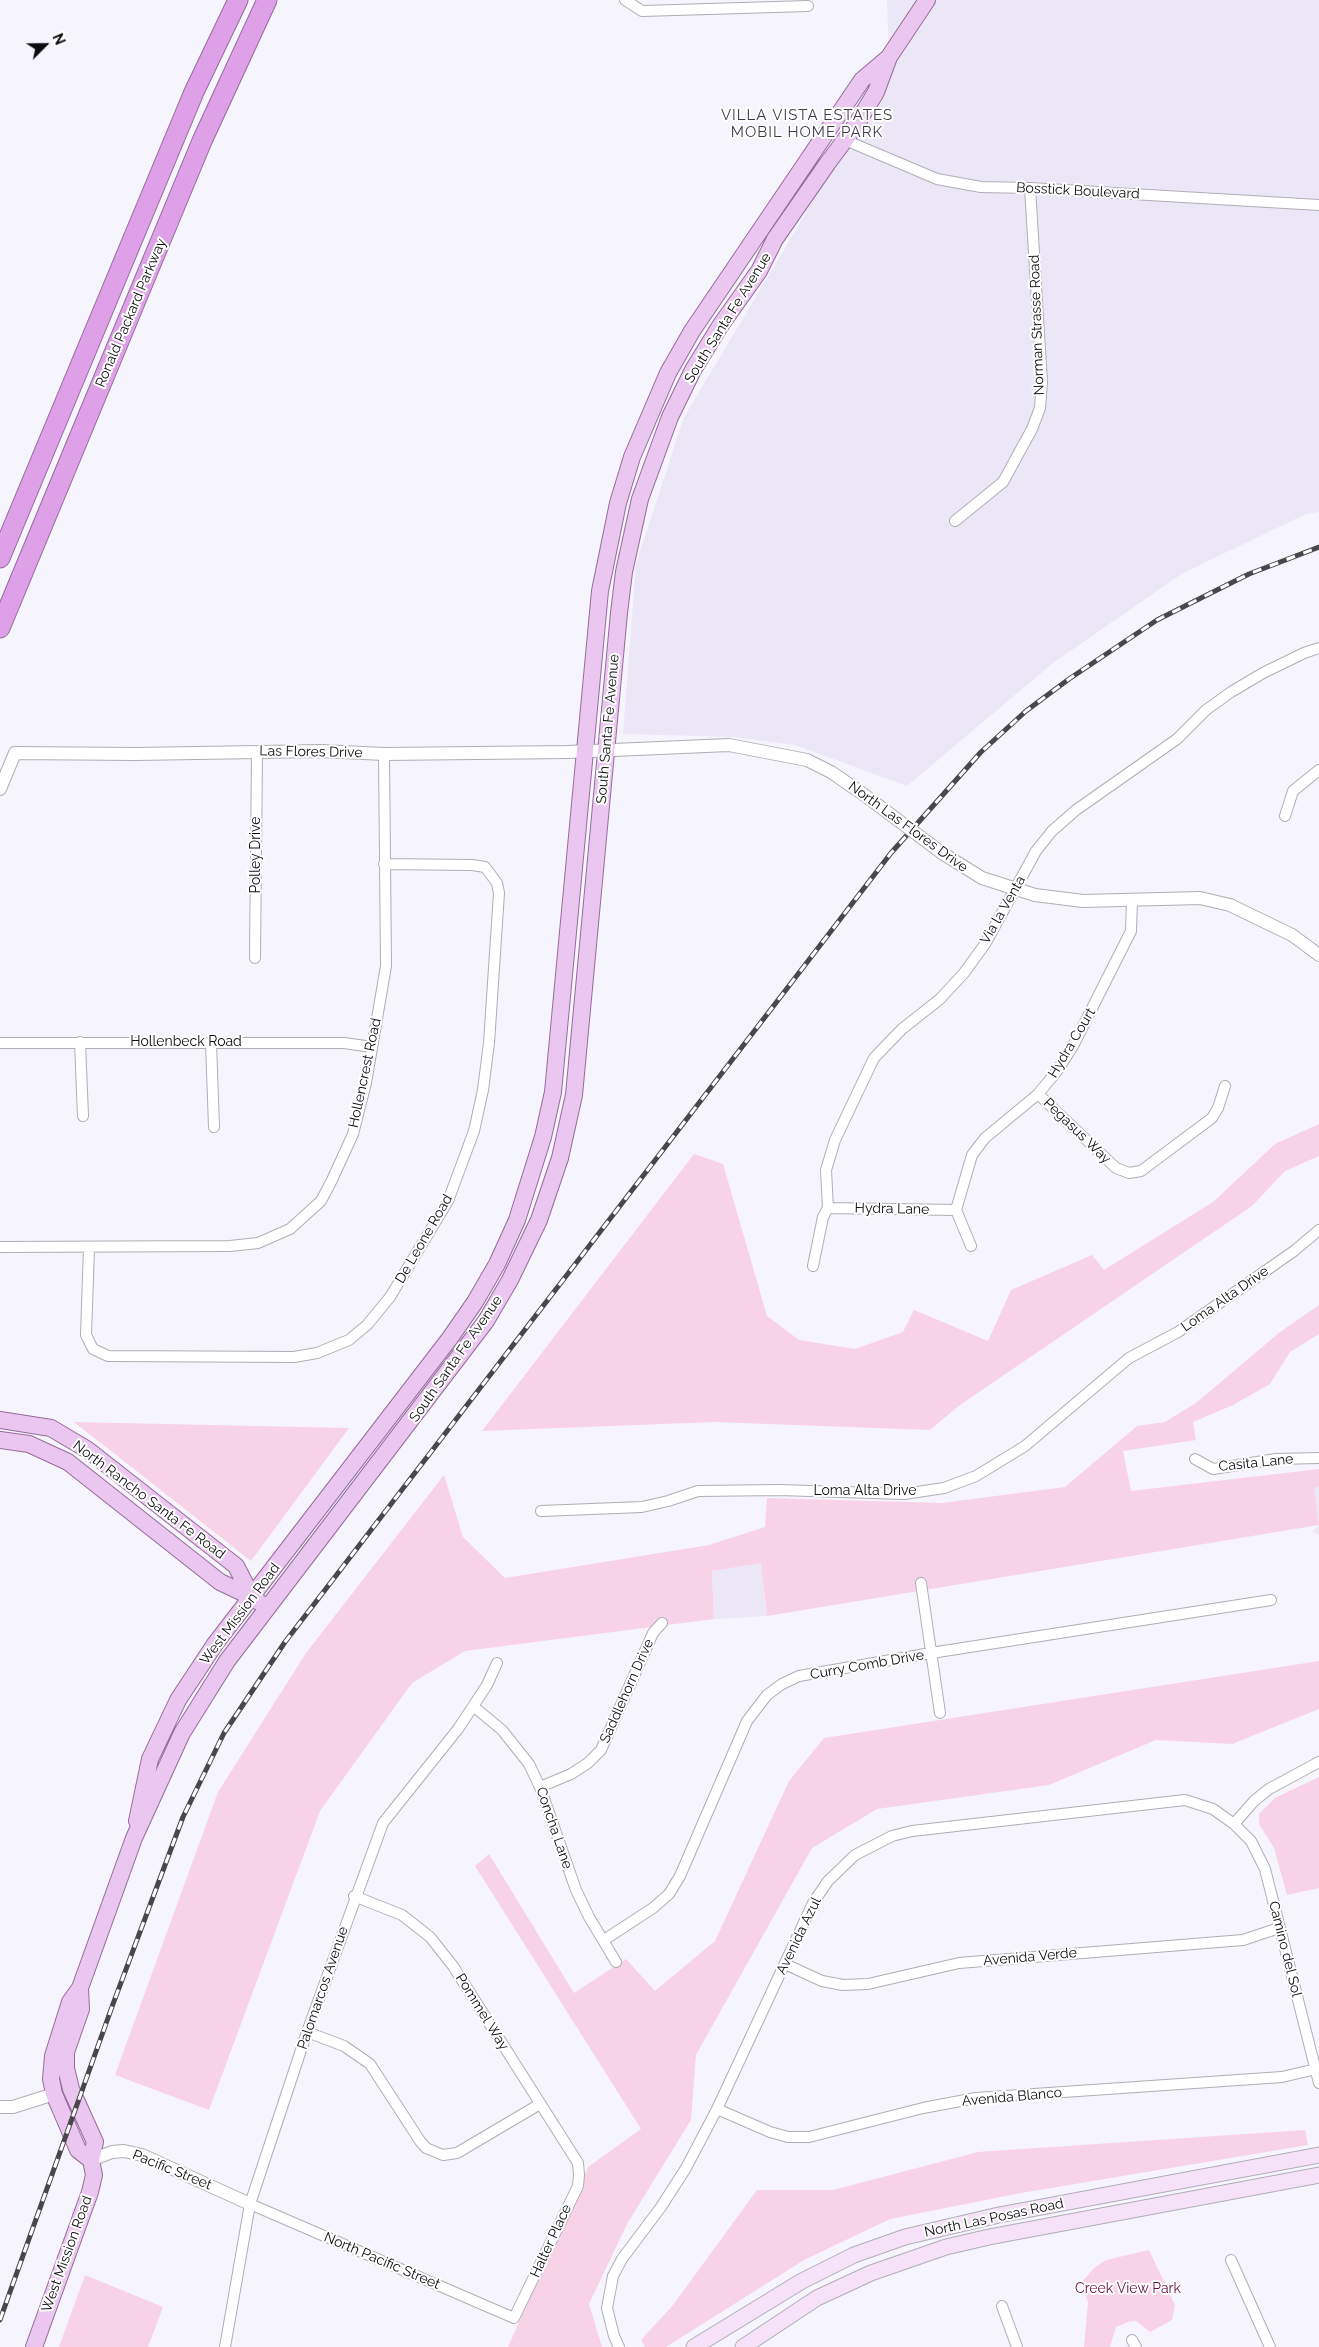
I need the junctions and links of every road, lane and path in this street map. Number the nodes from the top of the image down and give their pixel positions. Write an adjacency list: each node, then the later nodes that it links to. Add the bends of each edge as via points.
1 (238, 0): 12 (highway, Ronald Packard Parkway, via 191,101)
2 (267, 0): 13 (highway, Ronald Packard Parkway, via 202,141)
3 (625, 0): 5 (street, via 642,11)
4 (927, 0): 7 (main road, South Santa Fe Avenue)
5 (728, 4): 6 (street)
6 (808, 6)
7 (889, 57): 8 (main road, South Santa Fe Avenue, via 876,92); 15 (main road, South Santa Fe Avenue, via 862,80 692,331 650,413 632,457 608,548)
8 (844, 140): 9 (street, Bosstick Boulevard, via 937,179 981,188); 16 (main road, South Santa Fe Avenue, via 775,240 759,272 693,370 654,456 624,572)
9 (1030, 188): 10 (street, Bosstick Boulevard); 11 (street, Norman Strasse Road, via 1042,382 1040,408 1003,482)
10 (1319, 205)
11 (955, 521)
12 (0, 558)
13 (0, 628)
14 (1319, 648): 23 (street, Via la Venta, via 1262,673 1231,692 1206,710 1176,739 1076,810 1052,831 1036,851)
15 (585, 751): 16 (street, Las Flores Drive); 18 (street, Las Flores Drive); 42 (main road, South Santa Fe Avenue, via 553,1092 534,1172 517,1220 475,1302)
16 (606, 751): 23 (street, North Las Flores Drive, bridge, via 729,745 807,760 831,772 942,853 982,878); 44 (main road, South Santa Fe Avenue, via 574,1095 560,1158 539,1220 510,1280 486,1321)
17 (257, 752): 18 (street, Las Flores Drive, via 321,750); 20 (street, Las Flores Drive, via 15,753); 26 (street, Polley Drive)
18 (384, 754): 22 (street, Hollencrest Road)
19 (1319, 770): 21 (street, via 1292,791)
20 (0, 789)
21 (1285, 816)
22 (384, 864): 30 (street, Hollencrest Road, via 386,966); 40 (street, De Leone Road, via 485,867 497,883 499,893 488,1043 474,1131 448,1201 390,1297 367,1325 349,1340 317,1353 294,1357 108,1356 94,1349 86,1335)
23 (1016, 889): 24 (street, North Las Flores Drive, via 1035,895 1083,901); 35 (street, Via la Venta, via 985,944 964,973 874,1058 835,1140 826,1170)
24 (1132, 900): 25 (street, North Las Flores Drive, via 1200,898 1230,905 1292,935); 32 (street, Hydra Court, via 1131,931 1117,962 1073,1046)
25 (1319, 955)
26 (255, 958)
27 (80, 1042): 28 (street, Hollenbeck Road); 29 (street, Hollenbeck Road); 33 (street)
28 (0, 1043)
29 (211, 1043): 30 (street, Hollenbeck Road, via 344,1042); 34 (street)
30 (372, 1047): 40 (street, Hollencrest Road, via 353,1134 321,1201 290,1229 258,1243 230,1246)
31 (1225, 1086): 32 (street, Pegasus Way, via 1212,1118 1141,1171 1130,1173 1116,1168)
32 (1038, 1094): 36 (street, Hydra Court, via 985,1138 972,1155)
33 (83, 1116)
34 (214, 1127)
35 (828, 1208): 36 (street, Hydra Lane); 41 (street, Via la Venta)
36 (956, 1210): 38 (street)
37 (1319, 1230): 48 (street, Loma Alta Drive, via 1178,1332 1128,1358 1025,1446 976,1476 944,1488 904,1494 698,1491 642,1507)
38 (971, 1246)
39 (0, 1247): 40 (street, Hollencrest Road)
40 (89, 1248)
41 (812, 1266)
42 (393, 1414): 50 (main road, West Mission Road)
43 (0, 1420): 50 (main road, North Rancho Santa Fe Road, via 52,1428 88,1450 236,1566)
44 (407, 1427): 52 (main road, West Mission Road)
45 (0, 1440): 50 (main road, North Rancho Santa Fe Road, via 29,1444 68,1462 220,1582)
46 (1319, 1458): 47 (street, Casita Lane, via 1276,1459 1213,1469)
47 (1195, 1459)
48 (541, 1511)
49 (921, 1583): 54 (street)
50 (252, 1597): 52 (main road, North Rancho Santa Fe Road); 61 (main road, West Mission Road, via 215,1644 159,1738 144,1780)
51 (1271, 1600): 54 (street, Curry Comb Drive)
52 (266, 1609): 61 (main road, West Mission Road, via 227,1661 191,1718)
53 (662, 1623): 59 (street, Saddlehorn Drive, via 653,1633 601,1750 588,1764)
54 (931, 1653): 57 (street); 64 (street, Curry Comb Drive, via 799,1676 766,1695 747,1721 680,1876 669,1894)
55 (497, 1663): 56 (street, Palomarcos Avenue)
56 (473, 1706): 59 (street, Concha Lane, via 515,1743); 62 (street, Palomarcos Avenue, via 458,1729 388,1813)
57 (940, 1714)
58 (1319, 1762): 60 (street, via 1268,1789)
59 (540, 1787): 64 (street, Concha Lane, via 576,1890)
60 (1234, 1824): 63 (street, Camino del Sol, via 1251,1841 1265,1869); 66 (street, Avenida Azul, via 1213,1809 1185,1800 912,1831 892,1836 855,1855 828,1881 813,1902)
61 (134, 1838): 67 (main road, West Mission Road)
62 (354, 1896): 68 (street, Palomarcos Avenue); 72 (street, Pommel Way, via 402,1915 430,1937 453,1966)
63 (1279, 1928): 66 (street, Avenida Verde, via 1243,1940 959,1963 868,1984 843,1985 822,1981); 69 (street, Camino del Sol)
64 (604, 1940): 65 (street, Concha Lane)
65 (616, 1962)
66 (785, 1964): 74 (street, Avenida Azul)
67 (80, 1988): 71 (main road, West Mission Road, via 70,2002 53,2056 51,2079); 76 (main road, West Mission Road, via 81,2009 66,2052 66,2068 71,2090 95,2142)
68 (307, 2032): 72 (street, via 344,2046 370,2064 420,2141 426,2148 443,2155 457,2153); 79 (street, Palomarcos Avenue)
69 (1316, 2070): 70 (street, Camino del Sol); 74 (street, Avenida Blanco, via 1282,2077 976,2098 809,2137 770,2132)
70 (1319, 2083)
71 (54, 2094): 73 (street); 76 (main road, West Mission Road, via 78,2150)
72 (540, 2104): 77 (street, Pommel Way)
73 (0, 2108)
74 (717, 2108): 85 (street, Avenida Azul, via 686,2168 613,2276 607,2308)
75 (1319, 2155): 86 (main road, North Las Posas Road, via 999,2215 905,2237 854,2255 802,2281)
76 (91, 2160): 79 (street, Pacific Street, via 112,2152 142,2155); 83 (main road, West Mission Road, via 94,2174 90,2192)
77 (578, 2163): 82 (street, Halter Place, via 578,2186)
78 (1319, 2175): 87 (main road, North Las Posas Road, via 946,2247 871,2273 817,2298)
79 (250, 2204): 82 (street, North Pacific Street); 84 (street, Palomarcos Avenue)
80 (1231, 2260): 89 (street)
81 (1002, 2306): 88 (street)
82 (514, 2318)
83 (34, 2347)
84 (225, 2347)
85 (619, 2347)
86 (694, 2347)
87 (743, 2347)
88 (1017, 2347)
89 (1270, 2347)

